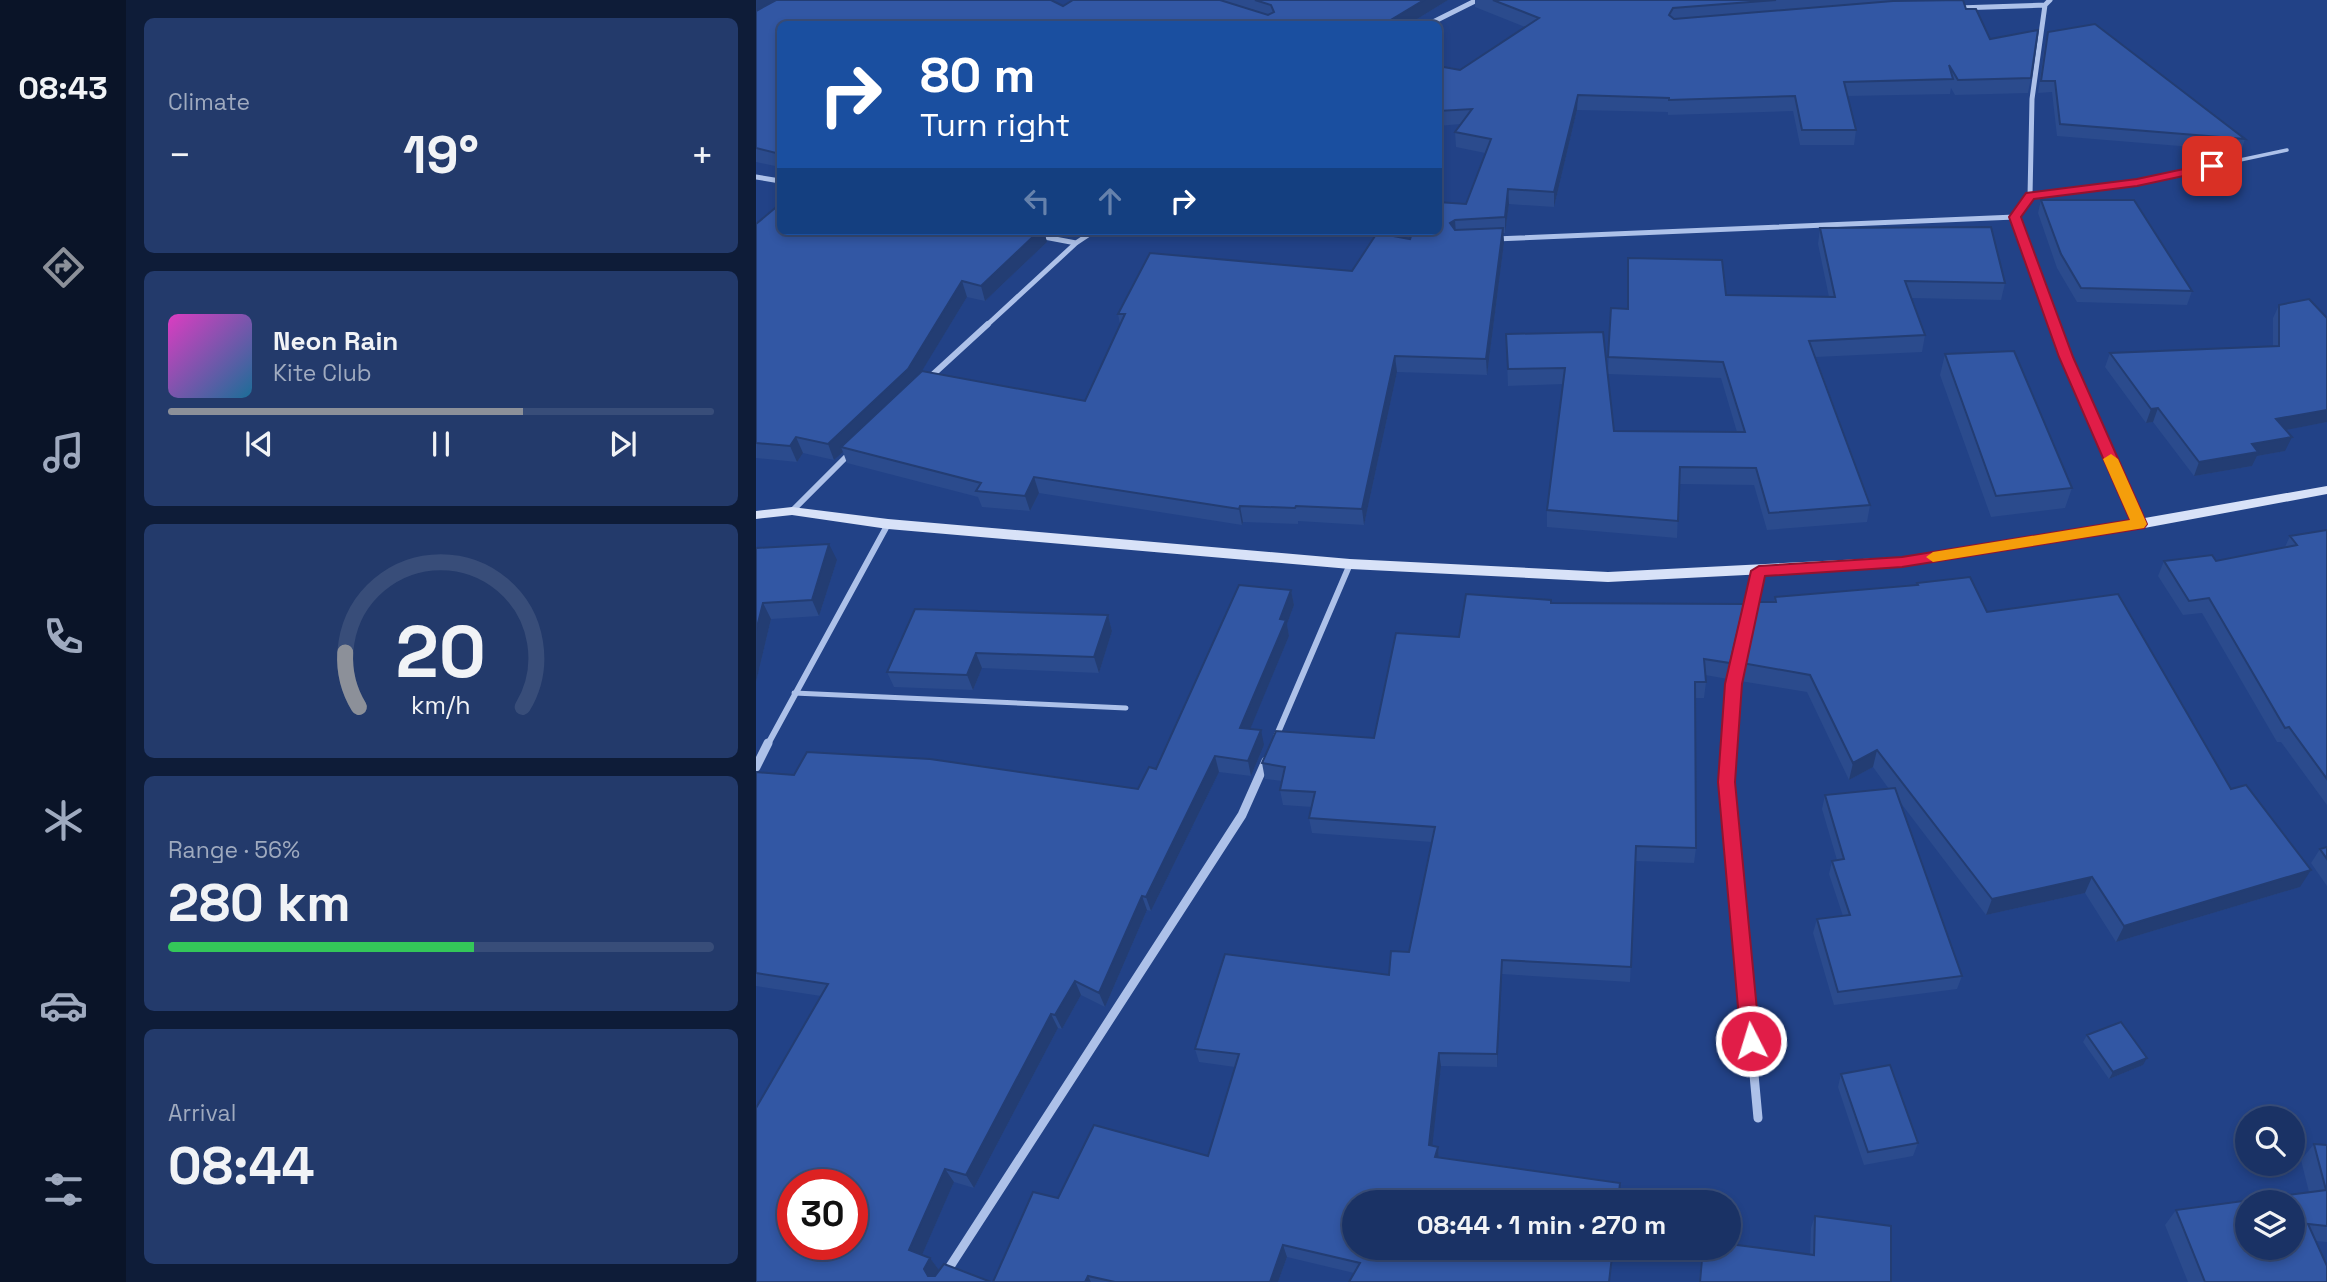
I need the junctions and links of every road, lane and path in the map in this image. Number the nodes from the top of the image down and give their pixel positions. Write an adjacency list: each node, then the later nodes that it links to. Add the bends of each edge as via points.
1 (1477, 0): 4 (street)
2 (2047, 3): 3 (street); 8 (street, via 2032,99)
3 (1955, 8)
4 (1435, 21)
5 (2287, 150): 8 (lane, via 2137,182)
6 (756, 177): 7 (street)
7 (777, 180)
8 (2030, 196): 9 (street)
9 (2015, 217): 12 (street); 20 (street, via 2066,357)
10 (1038, 235): 13 (street)
11 (1088, 235): 13 (street)
12 (1484, 239)
13 (1076, 243): 14 (street)
14 (927, 380)
15 (858, 445): 17 (street)
16 (2327, 490): 20 (street)
17 (792, 511): 18 (street); 19 (street)
18 (756, 515)
19 (888, 524): 21 (street); 23 (street)
20 (2139, 524): 22 (street, via 1902,562)
21 (1350, 564): 22 (street, via 1608,576); 27 (street, via 1242,815)
22 (1759, 571): 26 (street, via 1733,684 1727,782)
23 (794, 693): 24 (lane); 25 (street)
24 (1126, 708)
25 (756, 767)
26 (1758, 1118)
27 (940, 1282)

